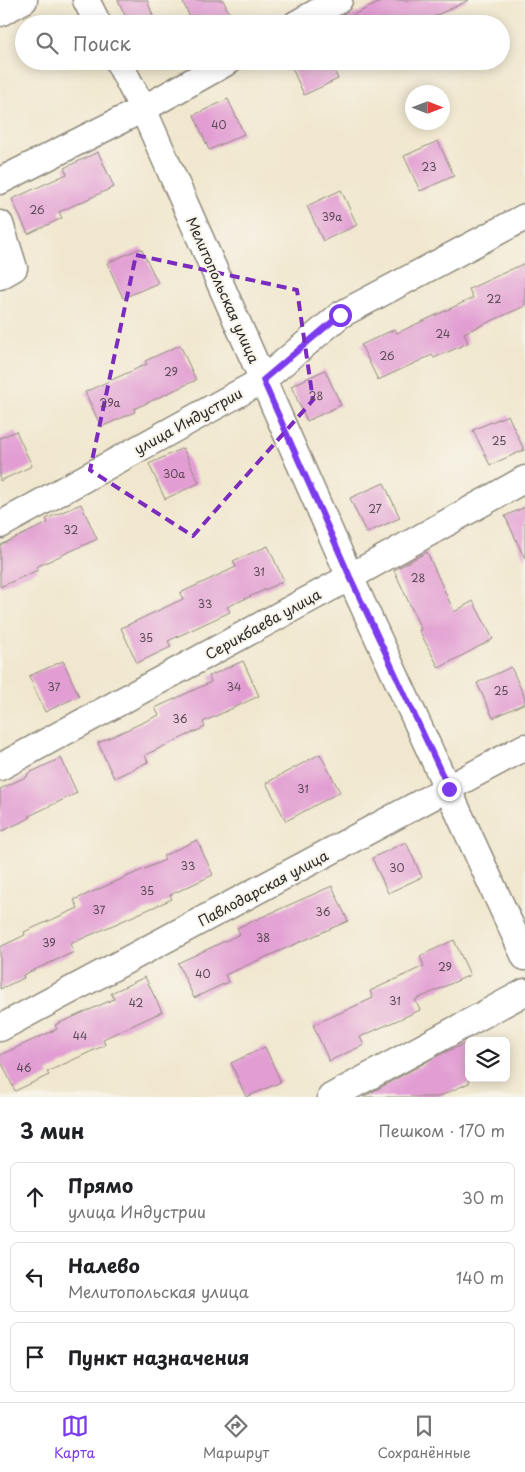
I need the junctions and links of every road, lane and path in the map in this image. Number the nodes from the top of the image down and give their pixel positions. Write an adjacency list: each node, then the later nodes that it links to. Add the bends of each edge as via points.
1 (24, 0): 4 (street)
2 (86, 0): 5 (street)
3 (338, 0): 6 (street)
4 (0, 13)
5 (94, 15)
6 (312, 15)
7 (122, 70): 9 (street, Мелитопольская улица)
8 (213, 70): 9 (street)
9 (142, 109): 10 (street); 14 (street, Мелитопольская улица)
10 (0, 181)
11 (525, 217): 14 (street, улица Индустрии, via 340,315)
12 (0, 224): 13 (street, via 14,268)
13 (0, 276)
14 (263, 380): 16 (street, улица Индустрии); 17 (street, Мелитопольская улица)
15 (525, 479): 17 (street, Серикбаева улица)
16 (0, 525)
17 (350, 577): 19 (street, Серикбаева улица); 20 (street, Мелитопольская улица)
18 (525, 747): 20 (street, Павлодарская улица)
19 (0, 767)
20 (449, 789): 21 (street, Мелитопольская улица); 23 (street, Павлодарская улица)
21 (525, 957)
22 (525, 992): 24 (street)
23 (0, 1028)
24 (331, 1097)

